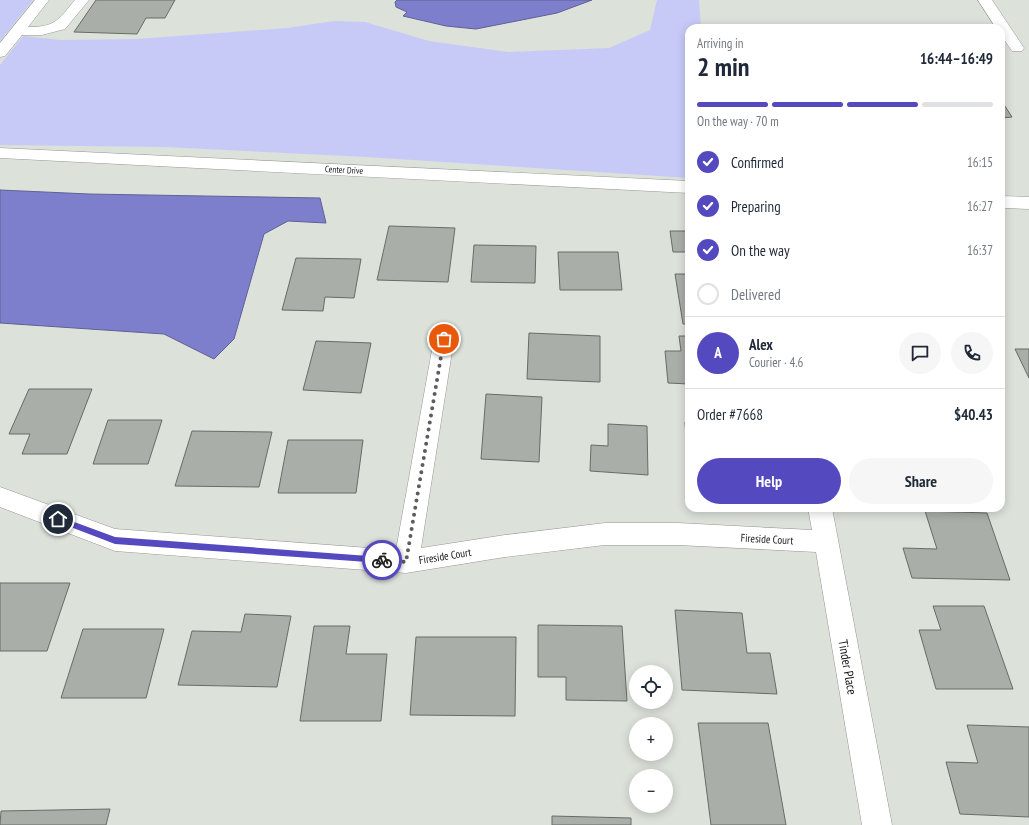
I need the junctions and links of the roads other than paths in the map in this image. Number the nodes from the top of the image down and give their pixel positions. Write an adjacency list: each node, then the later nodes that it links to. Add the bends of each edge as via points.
1 (42, 0): 6 (street)
2 (82, 0): 6 (street, via 60,26 42,31)
3 (985, 0): 4 (street)
4 (1001, 24)
5 (1005, 30): 7 (street)
6 (17, 31): 8 (street)
7 (1017, 48)
8 (0, 53)
9 (0, 153): 10 (street, Center Drive)
10 (685, 187)
11 (1005, 202): 12 (street)
12 (1029, 203)
13 (444, 339): 17 (street)
14 (0, 497): 17 (street, Fireside Court, via 115,540)
15 (821, 512): 16 (street, Tinder Place)
16 (825, 542): 17 (street, Fireside Court, via 678,534 605,534 505,546); 18 (street, Tinder Place)
17 (406, 562)
18 (877, 825)

